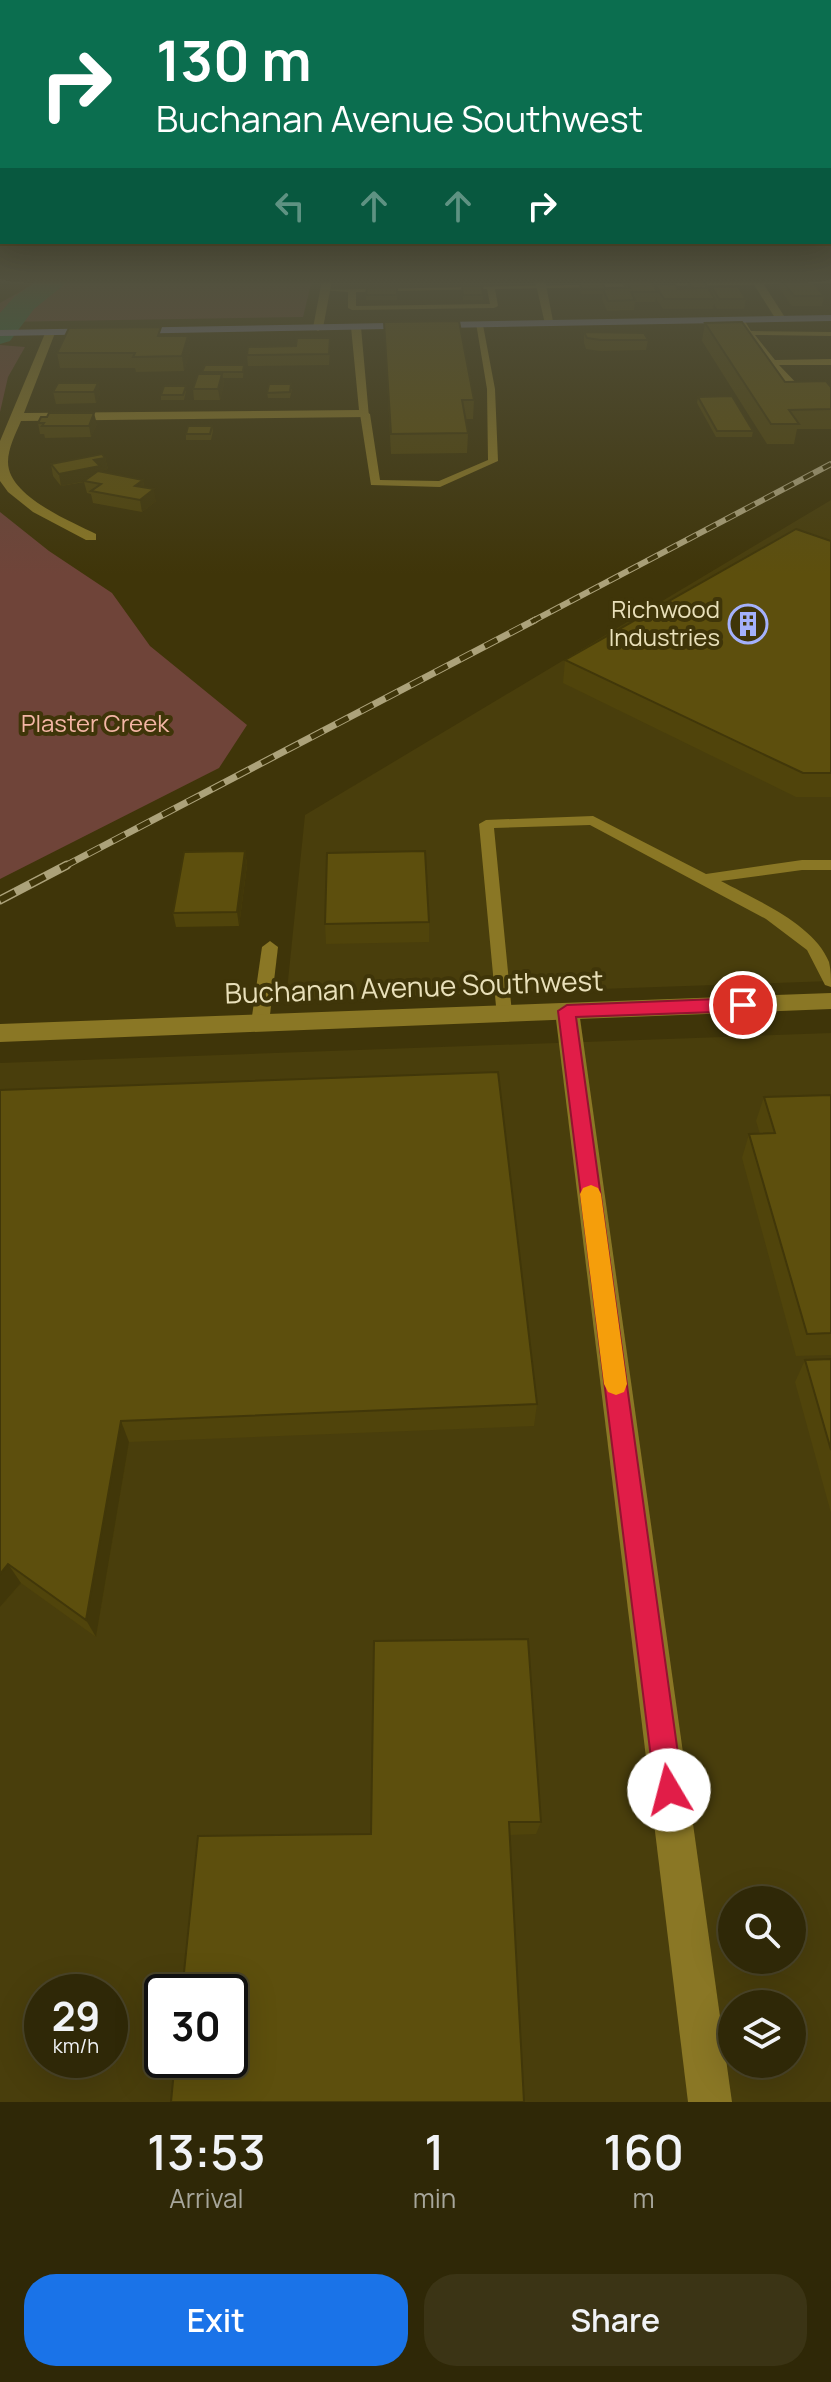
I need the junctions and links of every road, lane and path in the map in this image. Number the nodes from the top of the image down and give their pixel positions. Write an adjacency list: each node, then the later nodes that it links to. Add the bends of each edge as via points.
1 (30, 378): 7 (street)
2 (361, 378): 6 (street)
3 (489, 378): 6 (lane, via 493,461 440,484 375,483)
4 (787, 378): 5 (lane, via 802,394)
5 (831, 393)
6 (365, 414): 7 (street)
7 (17, 417): 8 (street, via 4,447 1,466 6,479 43,513)
8 (91, 537)
9 (831, 865): 10 (lane)
10 (704, 879): 12 (lane, via 772,915 813,947); 15 (lane, via 593,820 486,824)
11 (270, 947): 16 (lane)
12 (831, 981)
13 (831, 1001): 14 (street, Buchanan Avenue Southwest)
14 (567, 1011): 15 (street, Buchanan Avenue Southwest); 18 (street)
15 (503, 1013): 16 (street, Buchanan Avenue Southwest)
16 (260, 1023): 17 (street, Buchanan Avenue Southwest)
17 (0, 1033)
18 (710, 2102)

